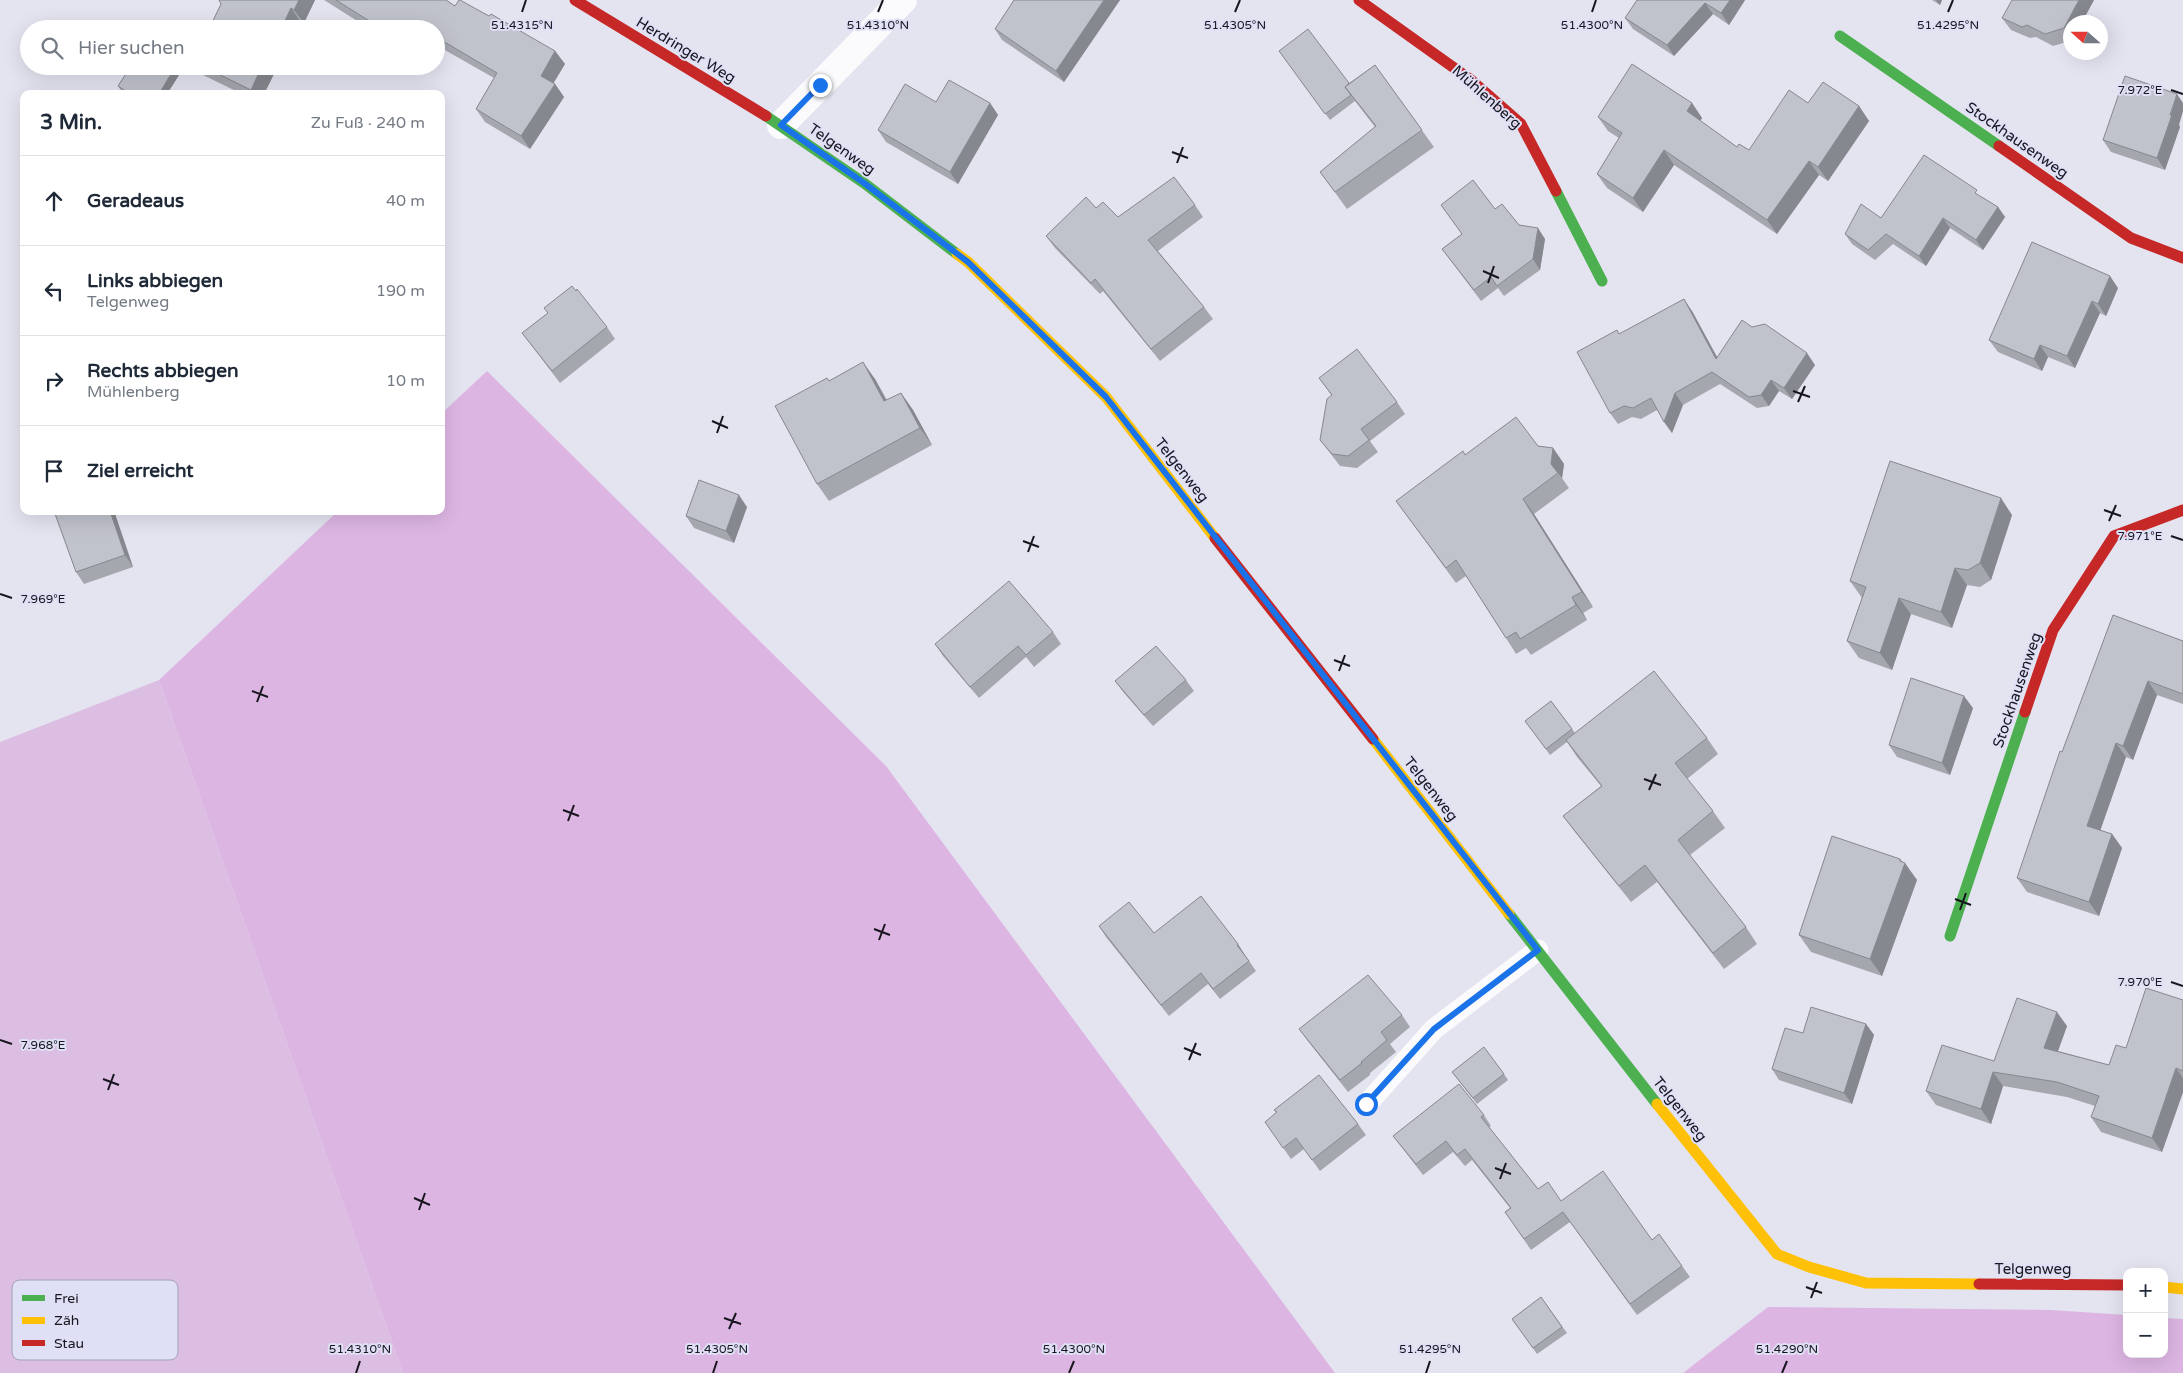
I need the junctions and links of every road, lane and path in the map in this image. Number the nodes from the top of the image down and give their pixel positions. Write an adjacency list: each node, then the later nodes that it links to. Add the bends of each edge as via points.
1 (575, 0): 5 (main road, Herdringer Weg)
2 (903, 0): 5 (street)
3 (1359, 0): 7 (main road, Mühlenberg, via 1471,80 1521,124)
4 (1840, 36): 6 (main road, Stockhausenweg, via 2131,238)
5 (781, 125): 10 (main road, Telgenweg, via 968,262 1106,397)
6 (2183, 258)
7 (1602, 281)
8 (2183, 510): 9 (main road, Stockhausenweg, via 2114,536 2053,630)
9 (1950, 936)
10 (1538, 950): 11 (lane, via 1434,1029); 12 (main road, Telgenweg, via 1777,1254 1866,1283)
11 (1366, 1104)
12 (2123, 1285)
13 (2168, 1287): 14 (main road)
14 (2183, 1288)

